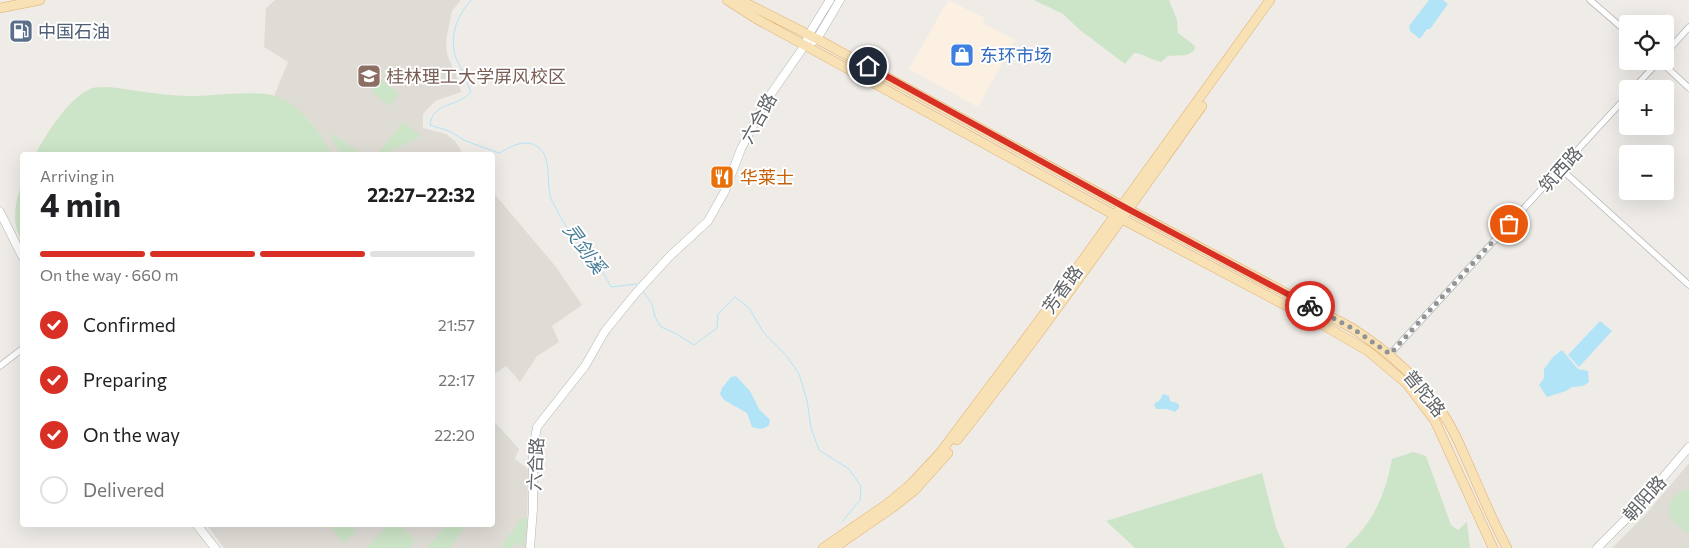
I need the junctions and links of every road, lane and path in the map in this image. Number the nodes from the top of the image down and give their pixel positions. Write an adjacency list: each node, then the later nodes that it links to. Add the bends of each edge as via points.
1 (10, 0): 10 (main road)
2 (40, 0): 11 (main road)
3 (727, 0): 16 (main road, 普陀路)
4 (740, 0): 14 (main road, 普陀路)
5 (830, 0): 14 (street)
6 (840, 0): 14 (street)
7 (1270, 0): 23 (main road, 芳香路)
8 (1276, 0): 23 (main road, 芳香路)
9 (1590, 0): 12 (street)
10 (0, 2)
11 (0, 8)
12 (1619, 25)
13 (1689, 27): 15 (street)
14 (813, 36): 16 (street); 23 (main road, 普陀路)
15 (1674, 44)
16 (805, 45): 25 (main road, 普陀路); 34 (street, 六合路, via 760,112 708,221 636,292 538,427 533,450)
17 (1651, 70): 19 (street)
18 (1669, 70): 20 (street)
19 (1642, 80)
20 (1689, 88)
21 (1619, 105): 22 (street, 筑西路)
22 (1560, 168): 27 (street); 29 (street, 筑西路)
23 (1125, 207): 25 (main road, 芳香路); 29 (main road, 普陀路, via 1352,328)
24 (0, 214): 26 (street)
25 (1119, 217): 35 (main road, 芳香路, via 940,453 887,504); 36 (main road, 芳香路, via 994,394 935,468 915,490); 37 (main road, 普陀路, via 1324,325 1388,366 1407,384 1435,421)
26 (20, 252)
27 (1689, 285)
28 (20, 351): 30 (street)
29 (1390, 354): 38 (main road, 普陀路, via 1424,388 1444,415)
30 (0, 366)
31 (1689, 446): 39 (street, 朝阳路, via 1635,510)
32 (199, 527): 33 (street)
33 (216, 548)
34 (530, 548)
35 (823, 548)
36 (834, 548)
37 (1493, 548)
38 (1506, 548)
39 (1597, 548)

